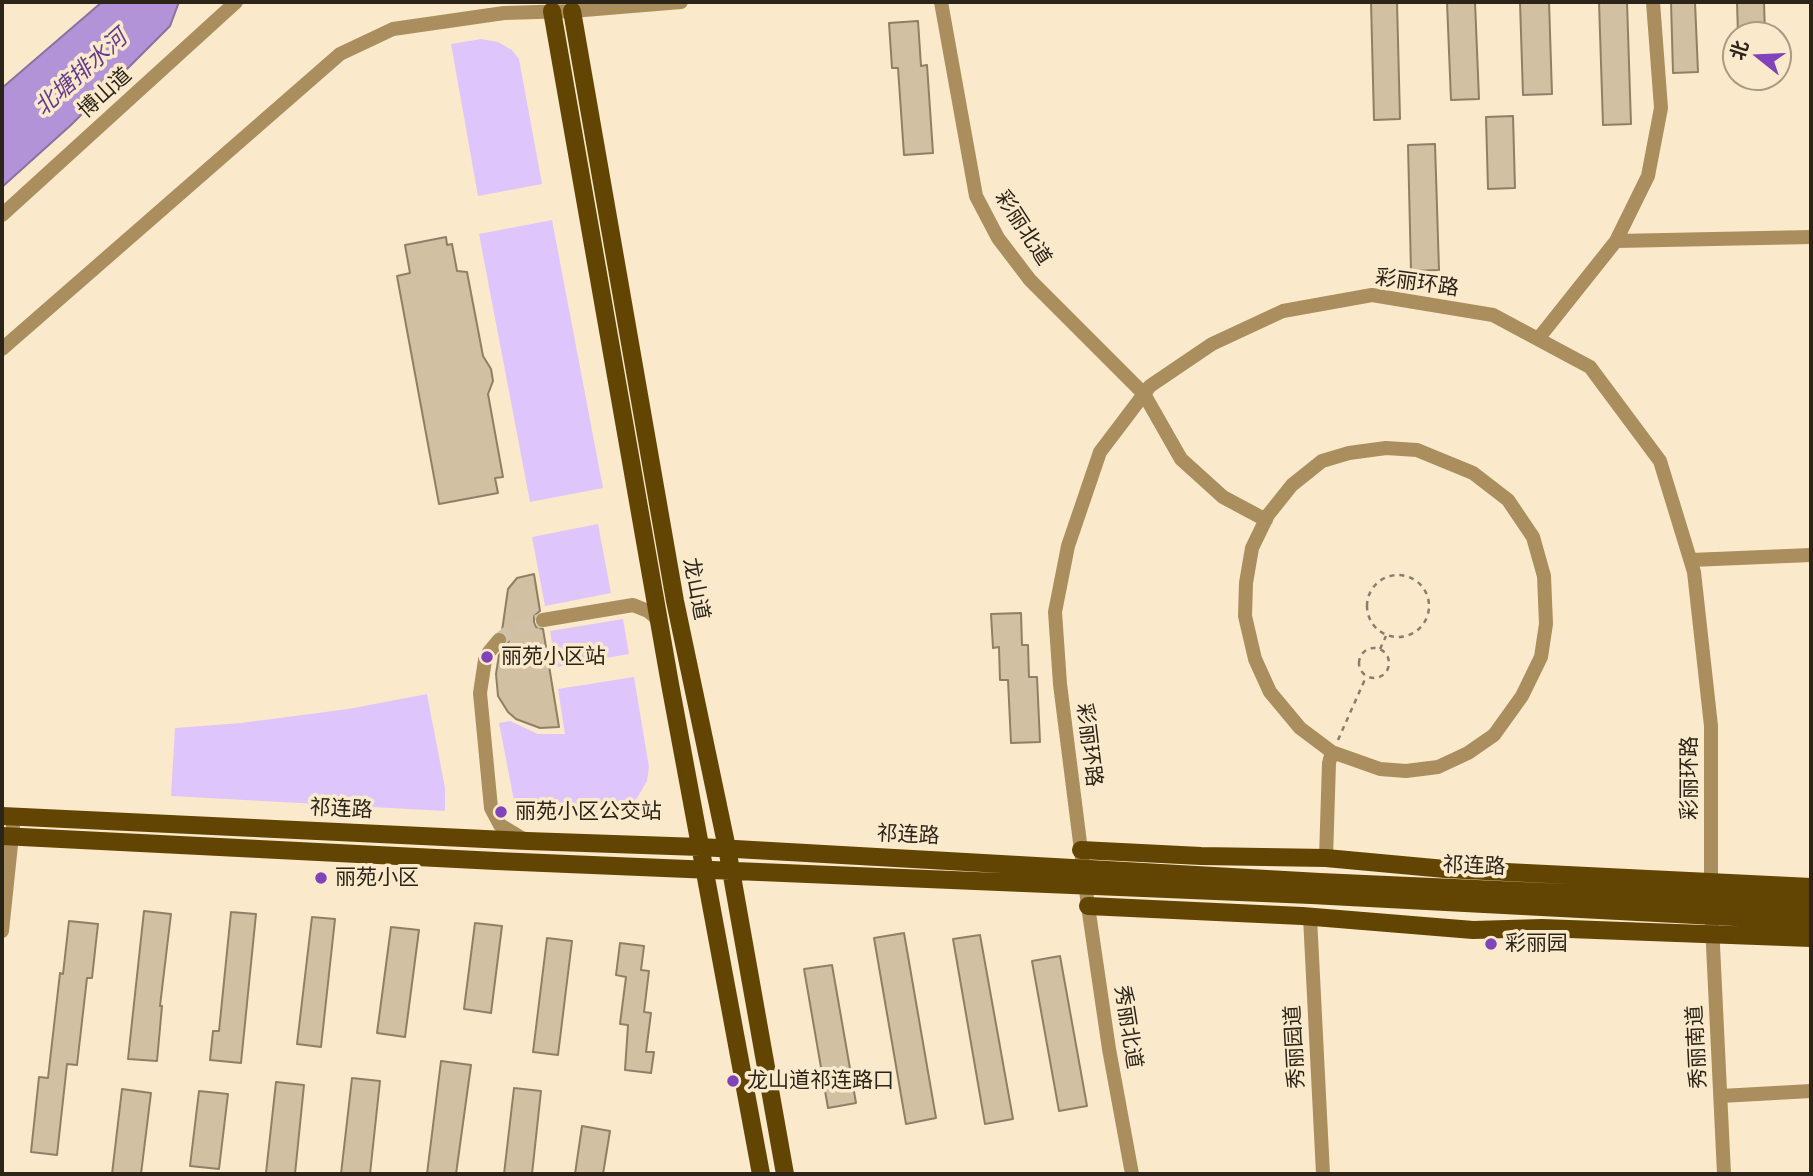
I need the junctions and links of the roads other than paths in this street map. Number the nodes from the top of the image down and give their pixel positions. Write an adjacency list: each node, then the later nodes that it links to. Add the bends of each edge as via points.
1 (236, 2): 7 (street, 博山道)
2 (681, 2): 6 (street)
3 (941, 2): 12 (street, 彩丽北道, via 976,196 998,238 1030,279)
4 (1653, 2): 9 (street, via 1661,108 1648,176)
5 (552, 11): 6 (street); 11 (street, via 393,29 340,54); 17 (main road, 龙山道)
6 (572, 11): 24 (main road, 龙山道, via 675,601)
7 (2, 215)
8 (1811, 237): 9 (street)
9 (1616, 241): 10 (street)
10 (1538, 340): 12 (street, 彩丽环路, via 1493,315 1372,295 1283,311 1212,344); 15 (street, 彩丽环路, via 1590,367 1660,461)
11 (2, 349)
12 (1144, 394): 13 (street, 彩丽北道, via 1181,459 1223,497); 25 (street, 彩丽环路, via 1100,452 1068,546 1055,612)
13 (1266, 520): 19 (street, via 1252,548 1246,583 1245,616 1255,659 1270,692 1292,719); 19 (street, via 1292,485 1322,461 1386,448 1416,450 1472,473 1508,500 1533,537 1544,576 1546,624 1541,657 1522,696 1494,735 1438,767 1406,771 1380,769)
14 (1811, 555): 15 (street)
15 (1691, 560): 32 (street, 彩丽环路, via 1711,726)
16 (543, 620): 17 (street, via 633,606)
17 (659, 620): 23 (main road, 龙山道)
18 (499, 640): 22 (street, via 485,660 480,694 491,808 500,825)
19 (1332, 752): 26 (street)
20 (7, 816): 21 (street); 22 (main road, 祁连路)
21 (7, 836): 27 (street); 28 (main road, 祁连路); 38 (street)
22 (527, 841): 23 (main road, 祁连路)
23 (700, 846): 24 (main road, 祁连路); 28 (main road, 龙山道)
24 (727, 848): 25 (main road, 祁连路); 29 (main road, 龙山道)
25 (1082, 858): 26 (main road); 30 (street, 彩丽环路); 32 (main road, 祁连路, via 1320,882)
26 (1326, 858): 32 (main road)
27 (2, 868)
28 (705, 869): 29 (main road, 祁连路); 42 (main road, 龙山道)
29 (731, 871): 30 (main road, 祁连路); 43 (main road, 龙山道)
30 (1086, 886): 34 (street, 秀丽北道); 37 (main road, 祁连路, via 1311,895)
31 (1811, 887): 32 (main road)
32 (1711, 890): 33 (main road, 祁连路); 37 (street, 彩丽环路)
33 (1811, 904)
34 (1088, 906): 35 (main road); 44 (street, 秀丽北道)
35 (1310, 917): 37 (main road, via 1473,930); 45 (street, 秀丽园道)
36 (1811, 922): 37 (main road, 祁连路)
37 (1712, 926): 39 (main road); 41 (street, 秀丽南道)
38 (2, 931)
39 (1811, 938)
40 (1811, 1091): 41 (street)
41 (1721, 1096): 46 (street, 秀丽南道)
42 (761, 1174)
43 (785, 1174)
44 (1132, 1174)
45 (1323, 1174)
46 (1724, 1174)

